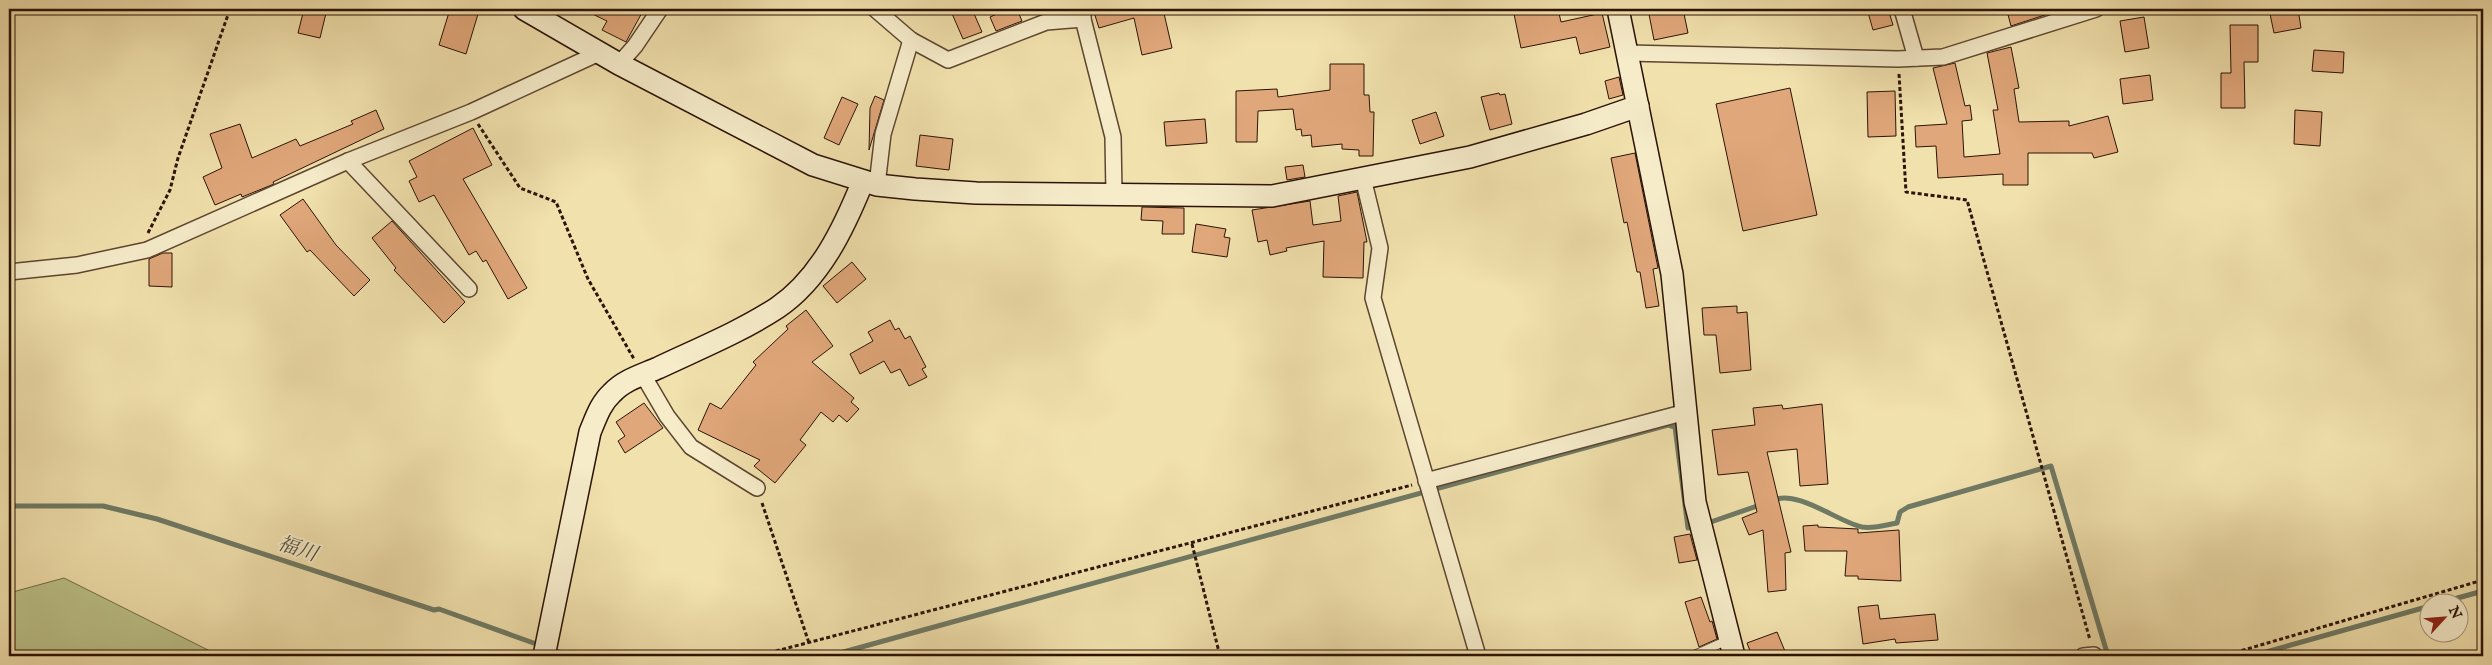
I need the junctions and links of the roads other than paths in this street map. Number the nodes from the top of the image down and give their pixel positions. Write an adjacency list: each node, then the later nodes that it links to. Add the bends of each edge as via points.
1 (524, 9): 9 (street)
2 (660, 9): 12 (street)
3 (875, 9): 8 (street)
4 (1618, 9): 10 (street)
5 (1902, 9): 11 (street)
6 (2096, 9): 11 (street, via 1943,57)
7 (1083, 14): 8 (street, via 1046,22 948,60); 17 (street, via 1113,137)
8 (911, 40): 16 (street)
9 (599, 53): 12 (street); 14 (street, via 471,112)
10 (1627, 53): 11 (street); 13 (street)
11 (1916, 58)
12 (619, 64): 16 (street, via 813,164)
13 (1638, 106): 15 (street, via 1470,157); 21 (street, via 1672,274)
14 (348, 161): 18 (street, via 147,250 77,265); 19 (street)
15 (1363, 178): 17 (street, via 1272,196); 22 (street, via 1380,248 1373,298)
16 (870, 183): 17 (street, via 976,193); 20 (street, via 837,240 798,290 778,307)
17 (1114, 194)
18 (9, 272)
19 (469, 289)
20 (643, 375): 23 (street, via 667,416 691,447); 25 (street, via 612,392 599,408 590,432)
21 (1686, 412): 22 (street); 24 (street, via 1695,502)
22 (1426, 481): 26 (street)
23 (757, 488)
24 (1732, 648): 27 (lane)
25 (544, 656)
26 (1478, 656)
27 (1692, 656)

